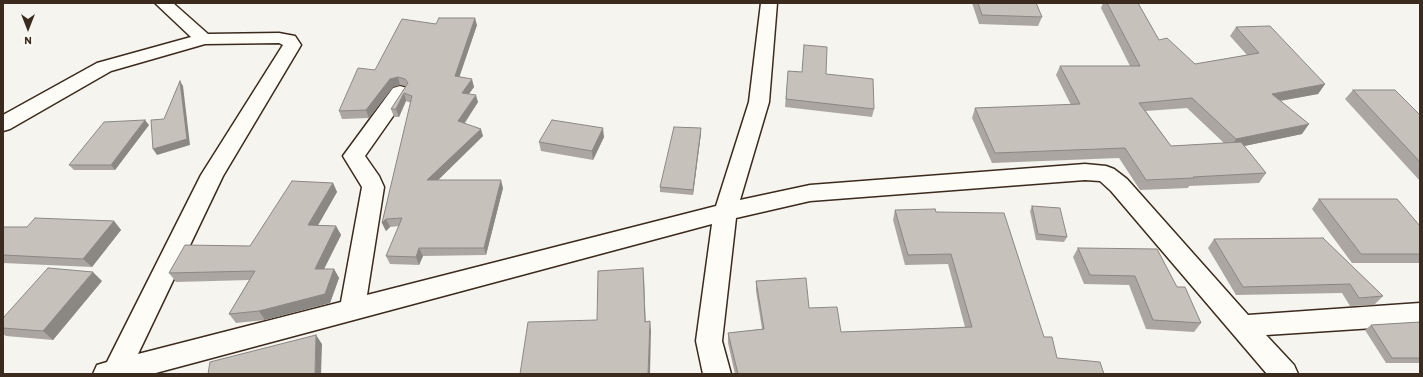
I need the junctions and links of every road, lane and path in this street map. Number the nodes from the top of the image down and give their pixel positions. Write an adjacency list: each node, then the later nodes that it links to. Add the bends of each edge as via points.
1 (163, 3): 3 (street)
2 (769, 3): 6 (street, via 759,102)
3 (204, 39): 5 (street, via 104,67); 10 (street, via 279,38 289,40 292,45 212,175)
4 (400, 92): 7 (street, via 354,156 372,181 373,187)
5 (3, 124)
6 (725, 212): 7 (street); 9 (street, via 810,193 1085,172 1106,174 1119,185); 11 (street, via 709,342)
7 (352, 311): 10 (street)
8 (1420, 314): 9 (street)
9 (1243, 326): 12 (street)
10 (111, 372)
11 (717, 374)
12 (1284, 374)

